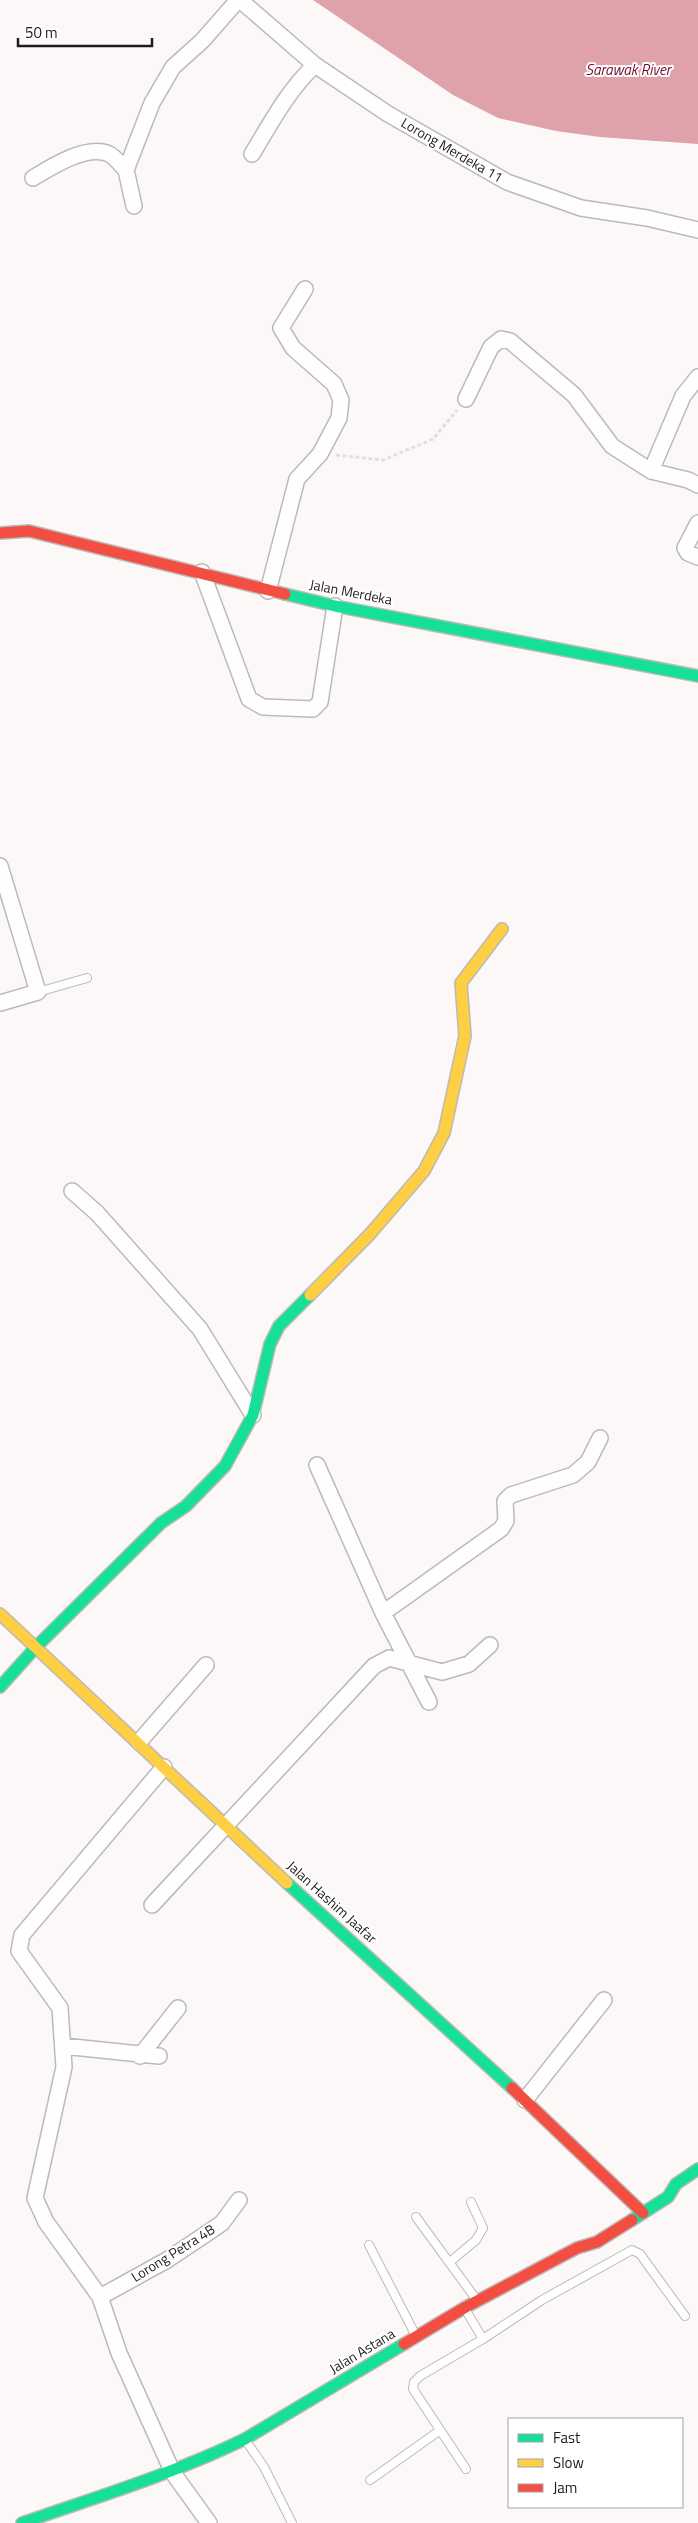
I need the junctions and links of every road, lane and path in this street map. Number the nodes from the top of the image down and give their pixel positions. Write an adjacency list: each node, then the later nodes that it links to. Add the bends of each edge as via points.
1 (239, 0): 2 (street, Lorong Merdeka 11); 4 (street, via 202,41 173,66 152,103)
2 (314, 65): 3 (street, via 286,98); 7 (street, Lorong Merdeka 11, via 388,114 507,182 580,208)
3 (252, 154)
4 (126, 170): 5 (street, via 109,154 94,151 66,159); 6 (street)
5 (33, 178)
6 (134, 206)
7 (698, 230)
8 (305, 289): 11 (street, via 281,328 293,348 334,384 342,400 339,418)
9 (698, 377): 12 (street, via 683,396)
10 (466, 399): 11 (path, via 433,439 383,460); 12 (street, via 491,346 501,339 510,341 574,395 612,446)
11 (320, 454): 18 (street, via 297,480)
12 (651, 470): 13 (street)
13 (698, 486)
14 (698, 522): 16 (street, via 685,548)
15 (0, 533): 17 (street, Jalan Merdeka, via 30,531)
16 (698, 557)
17 (202, 572): 18 (street, Jalan Merdeka); 19 (street, via 250,699 263,706 314,709 320,702)
18 (268, 590): 19 (street, Jalan Merdeka)
19 (335, 606): 20 (street, Jalan Merdeka)
20 (698, 676)
21 (0, 866): 24 (street)
22 (502, 929): 27 (street, via 461,983 465,1036 444,1133 424,1171 370,1234 279,1326 270,1344)
23 (87, 978): 24 (lane)
24 (38, 992): 25 (street)
25 (0, 1003)
26 (72, 1191): 27 (street, via 97,1214 200,1329)
27 (253, 1414): 33 (street, via 225,1466 186,1506 161,1523)
28 (600, 1438): 30 (street, via 588,1462 573,1475 511,1495 505,1501 506,1522 501,1528)
29 (317, 1465): 30 (street)
30 (383, 1613): 34 (street)
31 (0, 1614): 33 (street, Jalan Hashim Jaafar)
32 (490, 1645): 34 (street, via 469,1664 442,1672)
33 (36, 1647): 36 (street); 38 (street, Jalan Hashim Jaafar)
34 (407, 1661): 37 (street); 40 (street, via 389,1658 374,1666)
35 (206, 1665): 38 (street)
36 (0, 1687)
37 (429, 1702)
38 (138, 1742): 39 (street, Jalan Hashim Jaafar)
39 (164, 1767): 40 (street, Jalan Hashim Jaafar); 44 (street, via 22,1935 19,1951 60,2008)
40 (226, 1826): 41 (street); 47 (street, Jalan Hashim Jaafar)
41 (152, 1905)
42 (604, 2000): 47 (street)
43 (178, 2008): 45 (street)
44 (63, 2046): 45 (street); 55 (street, via 64,2067 35,2198 46,2222)
45 (140, 2056): 46 (street)
46 (159, 2056)
47 (525, 2100): 51 (street, Jalan Hashim Jaafar)
48 (698, 2169): 51 (street, Jalan Astana, via 676,2184 668,2197)
49 (239, 2200): 55 (street, Lorong Petra 4B, via 222,2223 204,2236)
50 (471, 2202): 54 (lane, via 483,2228 476,2240)
51 (639, 2208): 56 (street, Jalan Astana, via 597,2242 577,2248)
52 (416, 2217): 54 (lane)
53 (369, 2245): 59 (lane)
54 (451, 2261): 56 (lane)
55 (100, 2297): 64 (street, via 119,2353)
56 (477, 2301): 57 (street, Jalan Astana)
57 (464, 2308): 59 (street, Jalan Astana); 60 (lane)
58 (685, 2316): 60 (lane, via 640,2254 632,2250 542,2300)
59 (416, 2336): 62 (street, Jalan Astana)
60 (483, 2338): 61 (lane, via 414,2382 413,2389)
61 (439, 2431): 63 (lane); 65 (lane)
62 (245, 2439): 64 (street, Jalan Astana); 69 (lane, via 264,2467)
63 (466, 2469)
64 (173, 2473): 66 (street, Jalan Astana); 68 (street)
65 (370, 2480)
66 (36, 2521): 67 (street, Jalan Astana)
67 (22, 2523)
68 (209, 2523)
69 (292, 2523)

